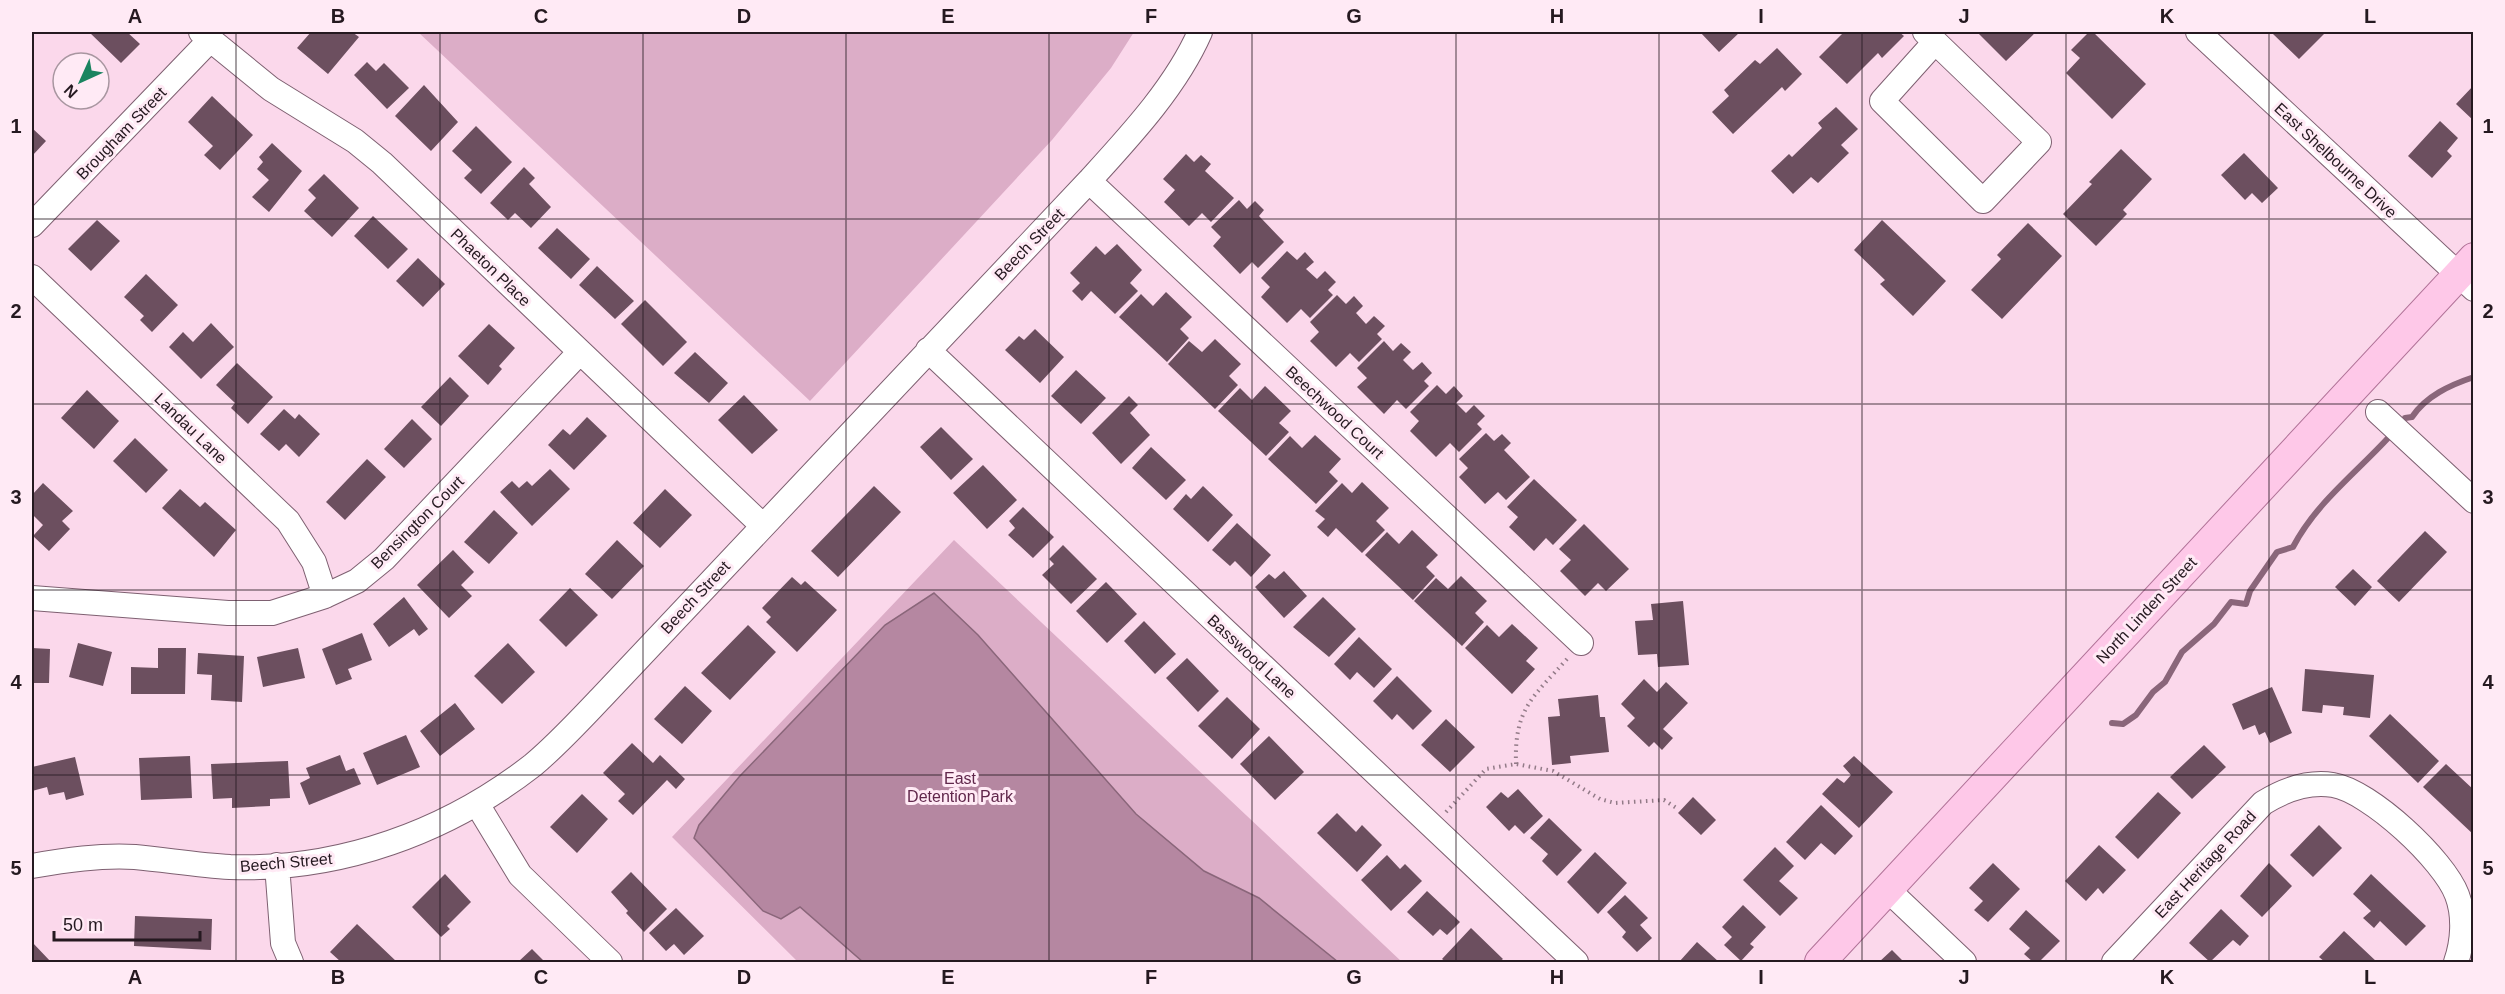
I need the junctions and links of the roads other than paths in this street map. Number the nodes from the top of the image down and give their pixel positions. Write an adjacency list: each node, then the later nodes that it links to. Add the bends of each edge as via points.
1 (1200, 32): 5 (street, Beech Street, via 1140,125)
2 (2206, 34): 7 (street, East Shelbourne Drive)
3 (206, 36): 6 (street, Brougham Street); 10 (street, Phaeton Place, via 271,89 355,141 382,163)
4 (1930, 37): 4 (street, via 2039,142 1983,201 1882,101)
5 (1089, 181): 9 (street, Beech Street); 16 (street, Beechwood Court)
6 (32, 225)
7 (2468, 274): 20 (main road, North Linden Street)
8 (32, 277): 14 (street, Landau Lane, via 288,521 314,562)
9 (928, 350): 13 (street, Beech Street); 23 (street, Basswood Lane)
10 (580, 352): 13 (street, Phaeton Place); 14 (street, Bensington Court, via 384,559 357,581)
11 (2378, 412): 12 (street)
12 (2474, 501)
13 (762, 525): 17 (street, Beech Street, via 561,738 534,764)
14 (325, 596): 15 (street, Bensington Court, via 272,613)
15 (32, 598)
16 (1581, 643)
17 (477, 804): 18 (street, Beech Street, via 381,846 324,860); 22 (street, via 520,875)
18 (277, 865): 19 (street, Beech Street, via 231,867 124,857); 21 (street, via 283,943)
19 (32, 866)
20 (1888, 890): 24 (main road, North Linden Street); 25 (street)
21 (291, 963)
22 (610, 963)
23 (1576, 963)
24 (1820, 963)
25 (1964, 963)
26 (2114, 963): 27 (street, East Heritage Road, via 2252,813 2289,789 2319,784 2347,789 2373,802 2451,881 2462,925)
27 (2456, 963)

